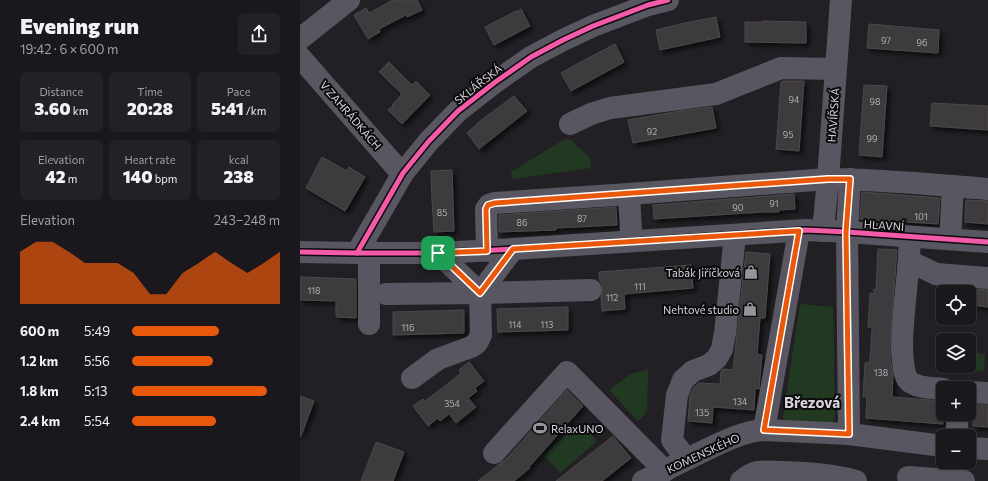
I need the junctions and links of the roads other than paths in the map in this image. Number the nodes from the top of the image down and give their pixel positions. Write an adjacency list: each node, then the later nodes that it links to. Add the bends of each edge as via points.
1 (349, 0): 4 (street)
2 (668, 0): 8 (street, SKLÁŘSKÁ, via 593,26 531,57 458,111)
3 (841, 0): 6 (street, HAVÍŘSKÁ)
4 (300, 39)
5 (300, 57): 8 (street, V ZAHRÁDKÁCH)
6 (836, 69): 7 (street, via 781,68 716,94 610,108); 9 (street, HAVÍŘSKÁ)
7 (570, 124)
8 (403, 173): 25 (street, SKLÁŘSKÁ)
9 (828, 179): 10 (street); 13 (street); 15 (street, HAVÍŘSKÁ)
10 (850, 179): 11 (street); 16 (street)
11 (953, 186): 12 (street); 19 (street)
12 (988, 189)
13 (630, 194): 20 (street); 23 (street, via 488,205)
14 (799, 231): 15 (street, HLAVNÍ); 17 (street, HLAVNÍ); 37 (street)
15 (823, 231): 16 (street, HLAVNÍ)
16 (846, 232): 18 (street, HLAVNÍ); 38 (street)
17 (735, 235): 20 (street, HLAVNÍ); 44 (street, via 722,349 709,365 693,371 683,380 677,395 672,440)
18 (910, 237): 19 (street, HLAVNÍ); 27 (street)
19 (950, 239): 21 (street, HLAVNÍ)
20 (632, 241): 22 (street, HLAVNÍ)
21 (988, 242)
22 (513, 249): 23 (street, HLAVNÍ); 30 (street)
23 (487, 251): 26 (street, HLAVNÍ)
24 (300, 252): 25 (street, HLAVNÍ)
25 (363, 253): 26 (street, HLAVNÍ); 32 (street)
26 (438, 253): 30 (street)
27 (909, 261): 28 (street, via 936,274); 34 (street, via 902,346 904,373 907,380 914,384)
28 (988, 278)
29 (591, 290): 30 (street)
30 (480, 293): 31 (street); 33 (street, via 481,335 477,343 438,359)
31 (386, 294)
32 (369, 324)
33 (412, 378)
34 (936, 388)
35 (976, 392): 36 (street)
36 (988, 393)
37 (764, 430): 38 (street, KOMENSKÉHO); 44 (street, KOMENSKÉHO, via 754,430)
38 (849, 434): 39 (street, KOMENSKÉHO)
39 (910, 442): 40 (street, KOMENSKÉHO); 46 (street)
40 (936, 445)
41 (976, 448): 42 (street)
42 (988, 449)
43 (494, 453): 45 (street, via 567,372)
44 (686, 459): 45 (street, KOMENSKÉHO)
45 (665, 471): 47 (street, KOMENSKÉHO)
46 (908, 479): 50 (street)
47 (643, 481)
48 (741, 481): 49 (street, via 756,472 764,472 805,473)
49 (856, 481)
50 (964, 481)

